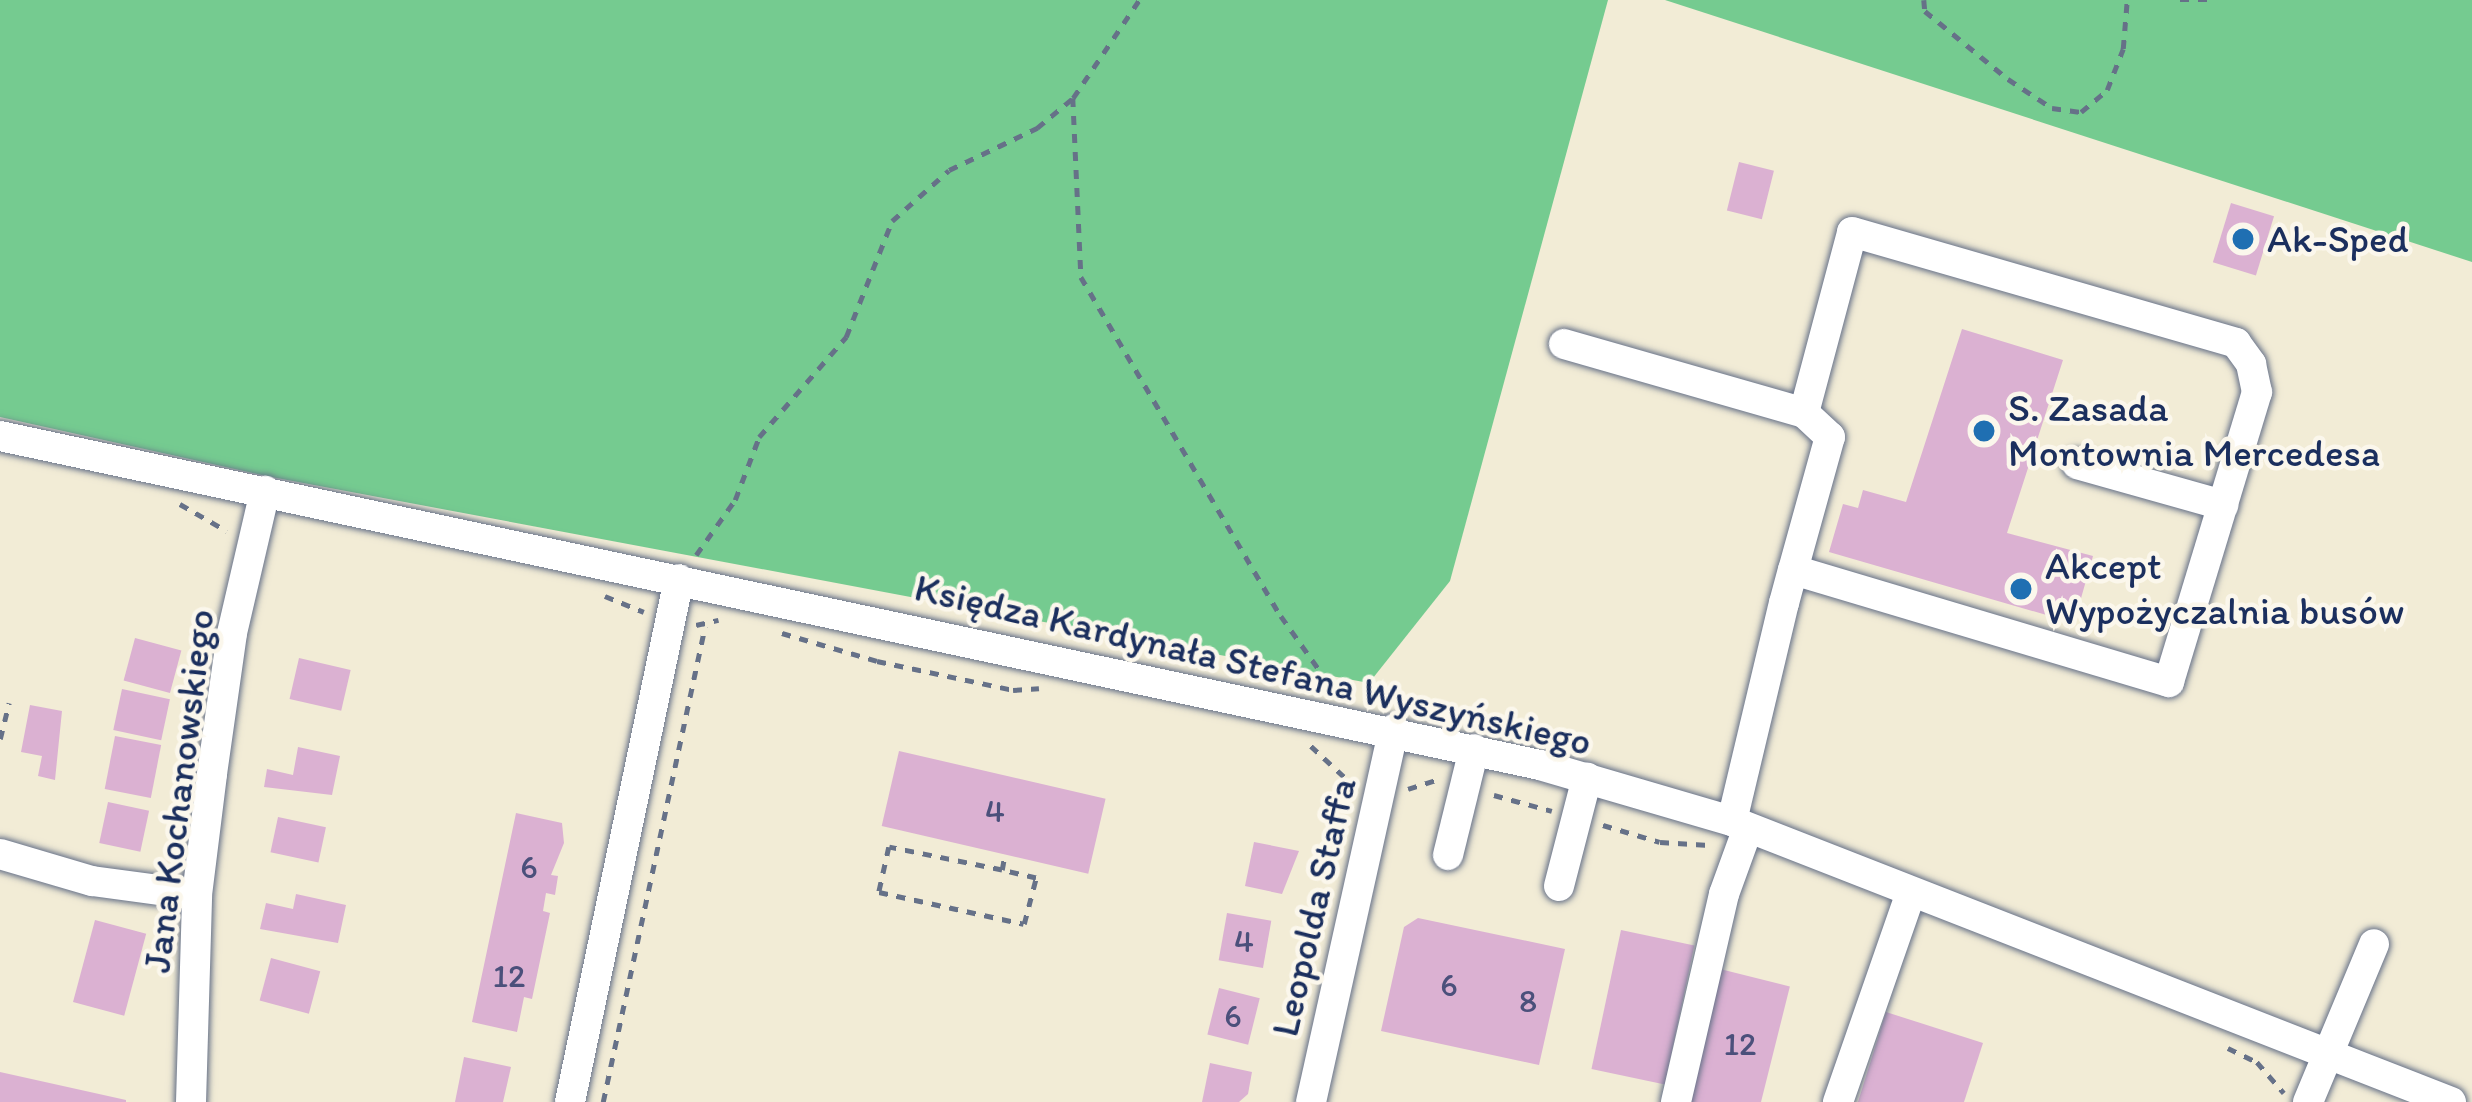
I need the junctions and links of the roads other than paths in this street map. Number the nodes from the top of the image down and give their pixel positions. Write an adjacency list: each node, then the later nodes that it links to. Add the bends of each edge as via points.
1 (1564, 344): 2 (street)
2 (1804, 413): 6 (street, via 1852,232 2236,343 2257,392); 7 (street, via 1830,436)
3 (0, 436): 5 (street, Księdza Kardynała Stefana Wyszyńskiego)
4 (2078, 464): 6 (street)
5 (265, 491): 8 (street, Księdza Kardynała Stefana Wyszyńskiego); 17 (street, Jana Kochanowskiego, via 232,633)
6 (2223, 505): 7 (street, via 2169,682)
7 (1793, 570): 12 (street)
8 (679, 579): 9 (street, Księdza Kardynała Stefana Wyszyńskiego); 21 (street)
9 (1394, 729): 10 (street, Księdza Kardynała Stefana Wyszyńskiego); 22 (street, Leopolda Staffa)
10 (1474, 749): 11 (street, Księdza Kardynała Stefana Wyszyńskiego); 14 (street)
11 (1587, 778): 12 (street, Księdza Kardynała Stefana Wyszyńskiego); 15 (street)
12 (1740, 825): 16 (street, Księdza Kardynała Stefana Wyszyńskiego); 23 (street)
13 (0, 854): 17 (street, via 92,881)
14 (1448, 855)
15 (1559, 886)
16 (1911, 892): 19 (street, Księdza Kardynała Stefana Wyszyńskiego); 24 (street)
17 (197, 895): 20 (street, Jana Kochanowskiego)
18 (2374, 944): 19 (street)
19 (2327, 1052): 25 (street); 26 (street, Księdza Kardynała Stefana Wyszyńskiego)
20 (191, 1102)
21 (569, 1102)
22 (1311, 1102)
23 (1676, 1102)
24 (1838, 1102)
25 (2307, 1102)
26 (2451, 1102)

